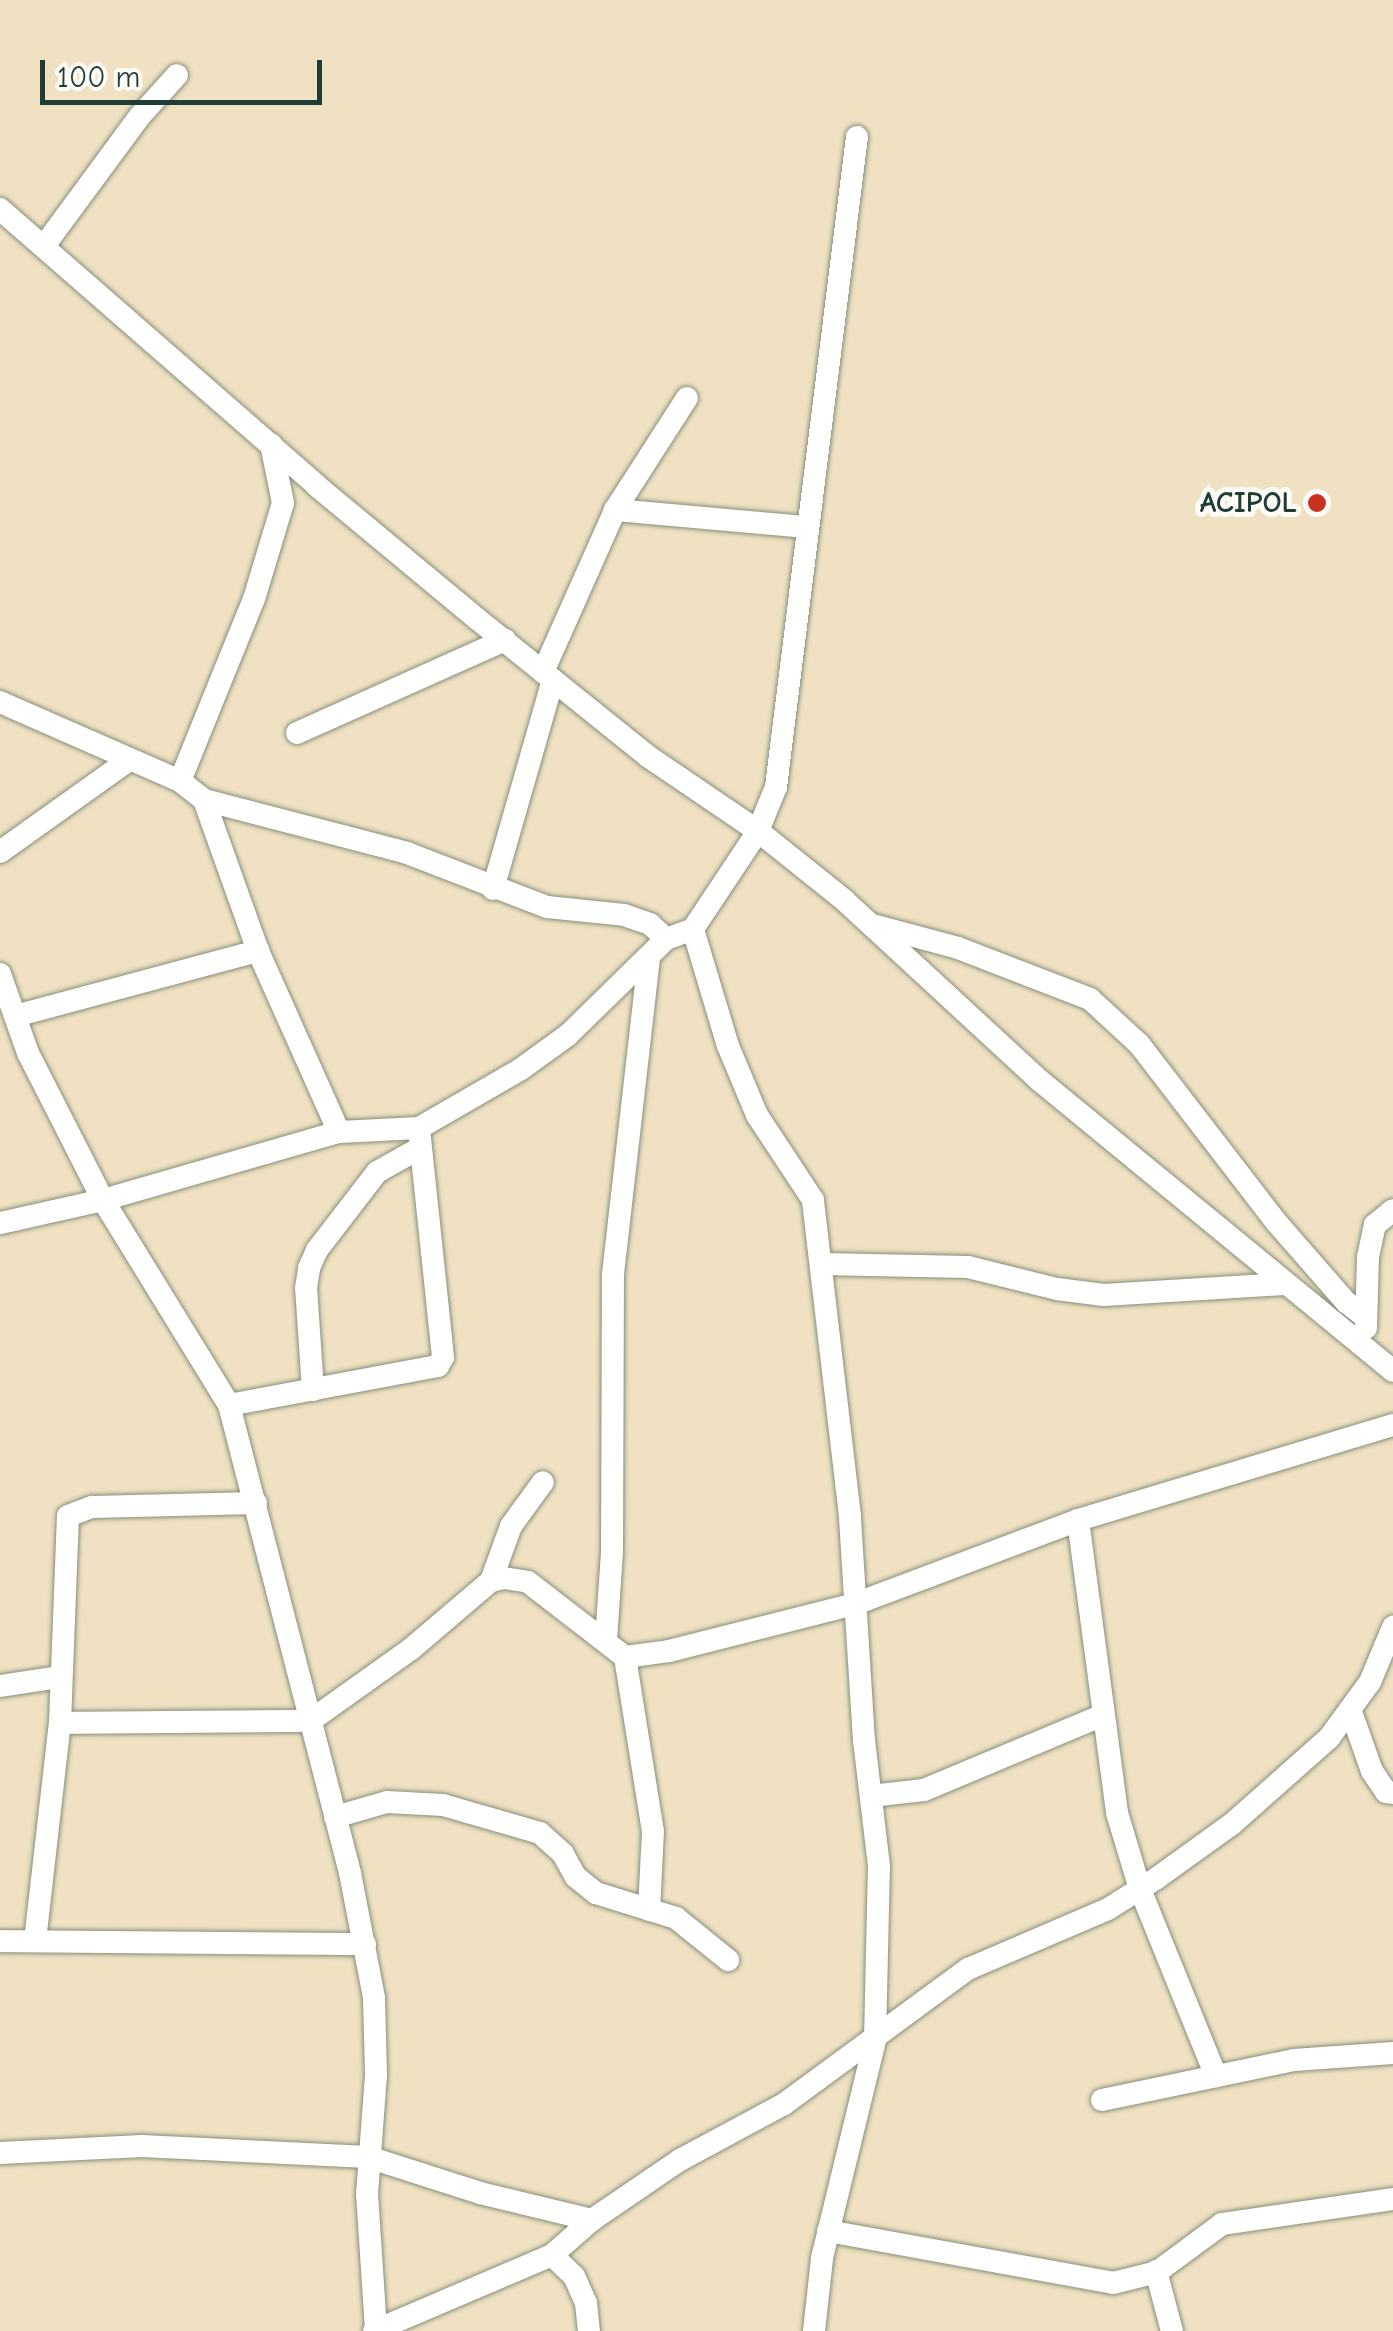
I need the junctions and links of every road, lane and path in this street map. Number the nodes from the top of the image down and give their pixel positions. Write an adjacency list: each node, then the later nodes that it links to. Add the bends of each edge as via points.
1 (177, 74): 4 (street)
2 (857, 137): 10 (street)
3 (0, 209): 4 (street)
4 (44, 246): 6 (street)
5 (687, 398): 9 (street)
6 (272, 444): 7 (street); 8 (street)
7 (316, 486): 8 (street); 11 (street)
8 (283, 503): 16 (street, via 254,599)
9 (616, 510): 10 (street); 12 (street)
10 (807, 527): 18 (street, via 782,752)
11 (505, 640): 12 (street); 14 (street)
12 (548, 676): 18 (street, via 649,757); 20 (street)
13 (0, 702): 15 (street)
14 (298, 734)
15 (130, 760): 16 (street); 19 (street)
16 (180, 781): 17 (street)
17 (204, 800): 20 (street, via 407,853); 24 (street)
18 (758, 831): 21 (street); 22 (street)
19 (0, 852)
20 (493, 888): 23 (street, via 547,907 624,915)
21 (870, 924): 34 (street, via 1039,1080); 35 (street, via 958,948 1090,999 1139,1044 1277,1223)
22 (693, 928): 23 (street); 33 (street, via 728,1046 758,1115 813,1200)
23 (666, 938): 25 (street)
24 (258, 950): 27 (street); 28 (street)
25 (649, 956): 29 (street, via 568,1034); 47 (street, via 613,1274)
26 (0, 974): 27 (street)
27 (15, 1016): 30 (street)
28 (339, 1132): 29 (street); 30 (street)
29 (420, 1138): 38 (street, via 376,1172 309,1268); 38 (street, via 443,1357 427,1369)
30 (103, 1200): 32 (street); 39 (street)
31 (1393, 1210): 35 (street, via 1375,1225)
32 (0, 1223)
33 (822, 1264): 34 (street, via 968,1267 1058,1290 1104,1294); 45 (street)
34 (1284, 1284): 36 (street)
35 (1365, 1317): 36 (street)
36 (1368, 1352): 37 (street)
37 (1393, 1371)
38 (313, 1390): 39 (street)
39 (229, 1405): 42 (street)
40 (1393, 1424): 43 (street)
41 (543, 1482): 44 (street, via 512,1526)
42 (256, 1502): 49 (street, via 92,1507 68,1516); 53 (street)
43 (1078, 1520): 45 (street); 52 (street)
44 (492, 1581): 47 (street, via 528,1582); 53 (street, via 412,1649)
45 (855, 1604): 48 (street, via 669,1651); 56 (street)
46 (1393, 1627): 51 (street, via 1370,1682)
47 (606, 1640): 48 (street)
48 (624, 1656): 59 (street, via 653,1831)
49 (59, 1677): 50 (street); 54 (street)
50 (0, 1686)
51 (1350, 1708): 55 (street, via 1372,1771); 58 (street, via 1329,1738 1232,1824)
52 (1102, 1716): 56 (street, via 924,1790); 58 (street, via 1117,1813)
53 (310, 1721): 54 (street); 57 (street)
54 (60, 1724): 60 (street)
55 (1393, 1793)
56 (870, 1796): 64 (street, via 879,1866)
57 (335, 1817): 59 (street, via 387,1802 443,1805 498,1818 540,1833 596,1893); 62 (street)
58 (1140, 1889): 64 (street, via 1108,1910 968,1969); 66 (street)
59 (649, 1910): 63 (street, via 676,1918)
60 (35, 1940): 61 (street); 62 (street)
61 (0, 1942)
62 (365, 1944): 69 (street, via 376,2075)
63 (728, 1960)
64 (875, 2040): 71 (street, via 784,2104 680,2160); 72 (street)
65 (1393, 2053): 66 (street, via 1294,2060)
66 (1216, 2076): 67 (street)
67 (1102, 2100)
68 (0, 2152): 69 (street, via 142,2146)
69 (368, 2156): 71 (street); 75 (street)
70 (1393, 2200): 74 (street, via 1222,2224)
71 (592, 2220): 73 (street)
72 (828, 2231): 74 (street, via 1113,2284); 77 (street)
73 (552, 2255): 75 (street); 76 (street, via 574,2276)
74 (1156, 2271): 78 (street)
75 (375, 2331)
76 (589, 2331)
77 (814, 2331)
78 (1172, 2331)

